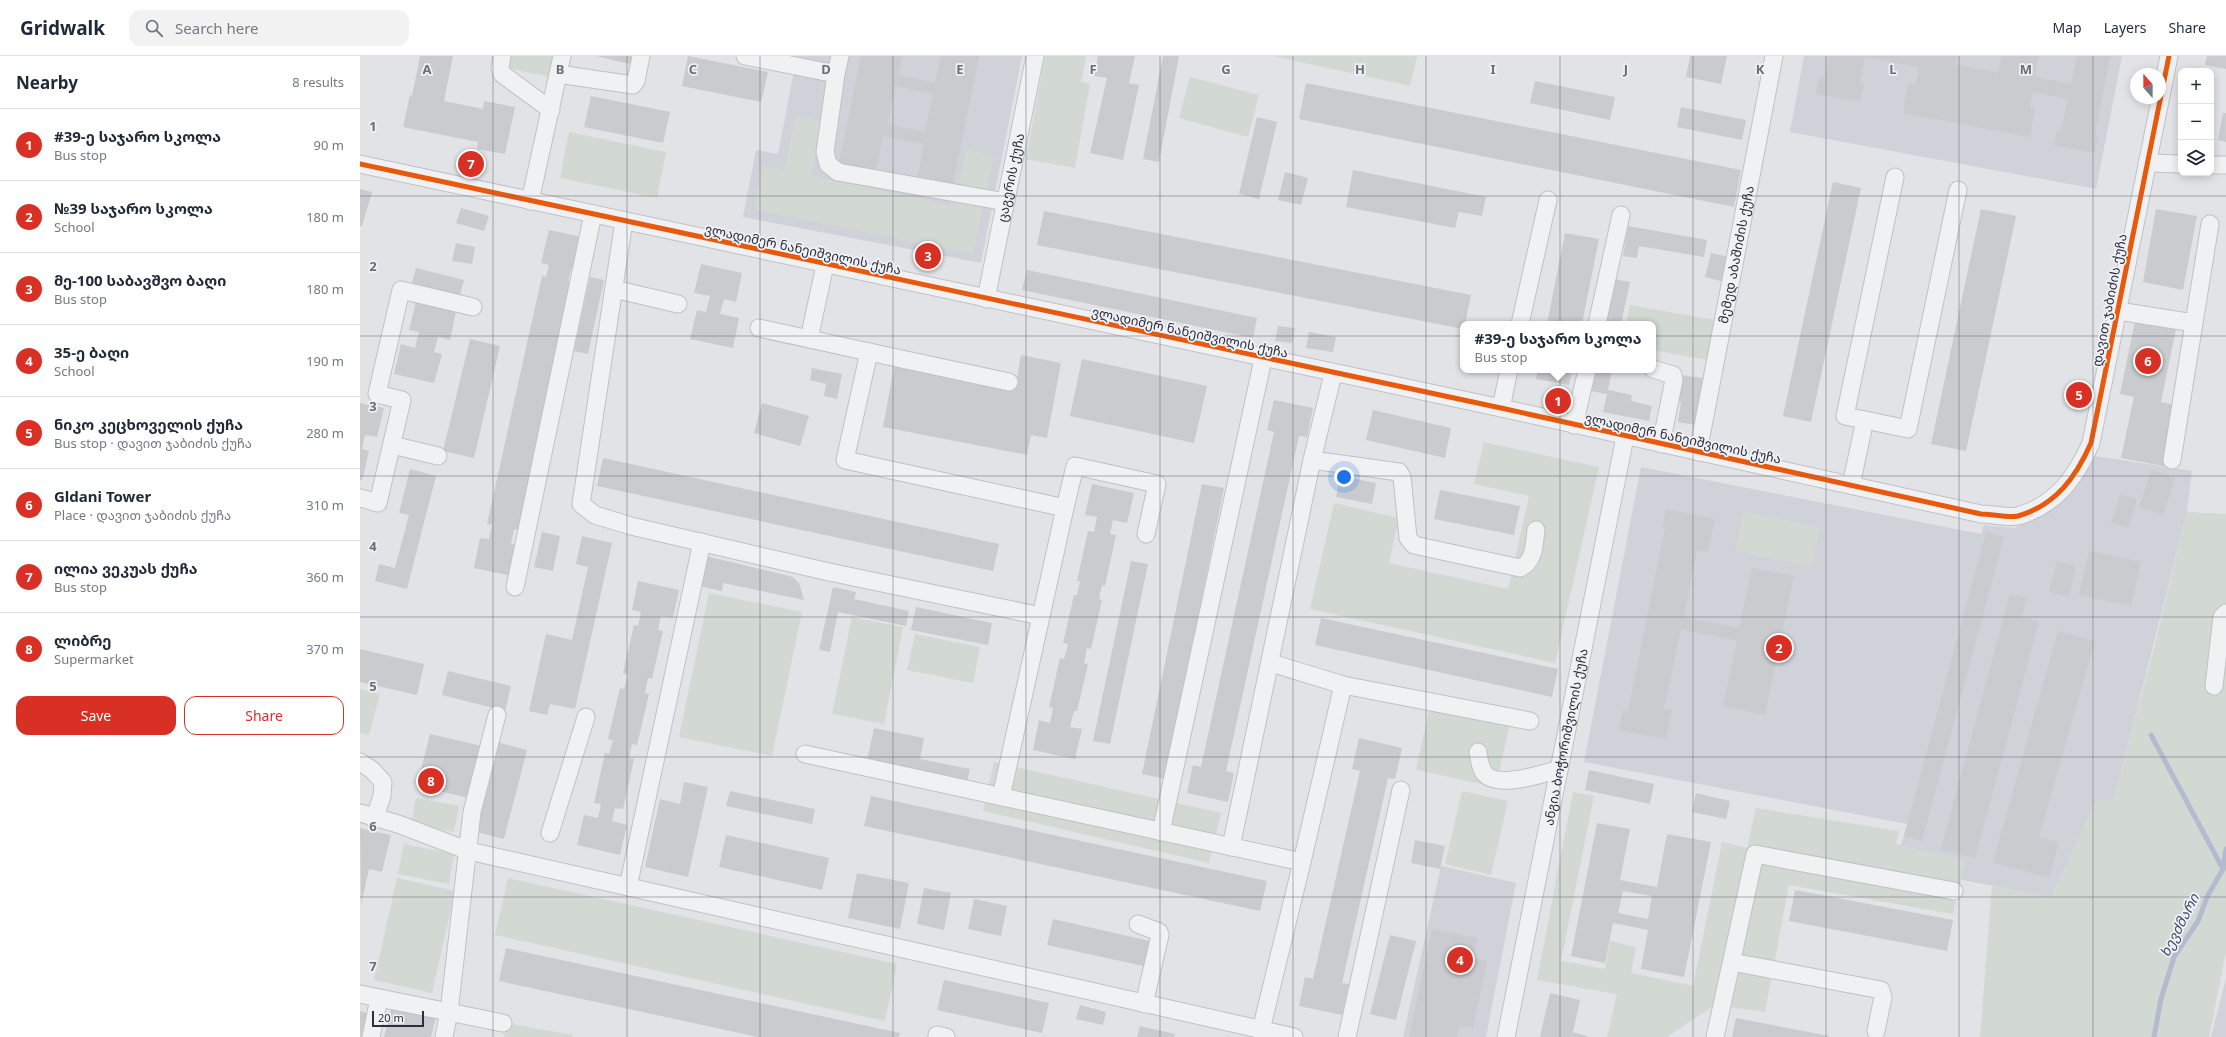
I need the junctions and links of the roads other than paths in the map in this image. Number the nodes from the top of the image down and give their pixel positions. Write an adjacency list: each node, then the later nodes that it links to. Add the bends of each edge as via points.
1 (502, 56): 11 (street, via 502,74)
2 (562, 56): 9 (street)
3 (642, 56): 9 (street, via 633,85)
4 (745, 56): 10 (street)
5 (840, 56): 10 (street)
6 (1036, 56): 21 (street, ცაგერის ქუჩა)
7 (1774, 56): 50 (street, მემედ აბაშიძის ქუჩა)
8 (2169, 56): 12 (street, დავით ჯაბიძის ქუჩა)
9 (558, 74): 11 (street)
10 (836, 74): 21 (street, via 824,152 828,164 838,172)
11 (551, 110): 20 (street)
12 (2147, 163): 14 (street); 31 (street, დავით ჯაბიძის ქუჩა)
13 (360, 164): 20 (street, ვლადიმერ ნანეიშვილის ქუჩა)
14 (2178, 164)
15 (2214, 165): 16 (street)
16 (2226, 165)
17 (1895, 177): 45 (street, via 1845,416)
18 (1958, 190): 45 (street, via 1908,429)
19 (1548, 200): 32 (street)
20 (530, 201): 22 (street, ვლადიმერ ნანეიშვილის ქუჩა)
21 (1006, 202): 28 (street, ცაგერის ქუჩა)
22 (593, 214): 24 (street, ვლადიმერ ნანეიშვილის ქუჩა); 61 (street)
23 (1621, 215): 33 (street)
24 (624, 221): 26 (street, ვლადიმერ ნანეიშვილის ქუჩა); 27 (street)
25 (2210, 224): 34 (street)
26 (825, 265): 28 (street, ვლადიმერ ნანეიშვილის ქუჩა); 36 (street)
27 (614, 289): 29 (street); 60 (street, via 581,504 595,515)
28 (986, 299): 38 (street, ვლადიმერ ნანეიშვილის ქუჩა)
29 (678, 304)
30 (473, 307): 49 (street, via 401,290 377,394 402,400)
31 (2118, 311): 34 (street); 57 (street, დავით ჯაბიძის ქუჩა, via 2091,443 2081,467 2068,485 2050,501)
32 (1521, 321)
33 (1598, 321)
34 (2194, 322): 53 (street)
35 (759, 328): 36 (street)
36 (810, 339): 37 (street)
37 (869, 352): 43 (street); 56 (street, via 845,460)
38 (1263, 359): 42 (street, ვლადიმერ ნანეიშვილის ქუჩა); 77 (street)
39 (1656, 370): 48 (street, via 1668,372 1673,375 1674,380)
40 (1508, 373): 44 (street)
41 (1586, 373): 46 (street)
42 (1333, 374): 44 (street, ვლადიმერ ნანეიშვილის ქუჩა); 52 (street)
43 (1009, 382)
44 (1501, 408): 46 (street, ვლადიმერ ნანეიშვილის ქუჩა)
45 (1865, 420): 54 (street)
46 (1574, 425): 47 (street, ვლადიმერ ნანეიშვილის ქუჩა)
47 (1625, 437): 48 (street, ვლადიმერ ნანეიშვილის ქუჩა); 73 (street, ანგია ბოჭორიშვილის ქუჩა)
48 (1661, 444): 50 (street, ვლადიმერ ნანეიშვილის ქუჩა)
49 (392, 445): 51 (street); 55 (street, via 378,503)
50 (1698, 452): 54 (street, ვლადიმერ ნანეიშვილის ქუჩა)
51 (438, 456)
52 (1312, 460): 58 (street, via 1399,472 1402,477 1408,538 1414,545 1520,568 1527,565 1531,559); 64 (street)
53 (2172, 460)
54 (1851, 485): 57 (street, ვლადიმერ ნანეიშვილის ქუჩა, via 1981,514)
55 (360, 498)
56 (1066, 508): 59 (street, via 1075,466 1157,484); 63 (street)
57 (2017, 516)
58 (1536, 530)
59 (1146, 534)
60 (702, 542): 63 (street, via 829,572); 82 (street)
61 (515, 587)
62 (2226, 613): 66 (street, via 2222,617)
63 (1041, 616): 75 (street)
64 (1271, 662): 65 (street); 79 (street)
65 (1343, 685): 69 (street); 81 (street)
66 (2214, 686)
67 (497, 715): 80 (street, via 472,812)
68 (586, 717): 78 (street)
69 (1530, 721)
70 (1478, 752): 73 (street, via 1485,774 1494,778 1533,778)
71 (805, 754): 75 (street)
72 (360, 762): 76 (street, via 383,782 382,796)
73 (1559, 769): 97 (street, ანგია ბოჭორიშვილის ქუჩა)
74 (1401, 790): 96 (street)
75 (1001, 797): 77 (street)
76 (368, 815): 80 (street)
77 (1161, 832): 79 (street)
78 (550, 833)
79 (1231, 847): 81 (street)
80 (469, 851): 82 (street); 89 (street)
81 (1302, 862): 91 (street)
82 (628, 887): 88 (street)
83 (1954, 892): 85 (street, via 1755,854)
84 (1138, 924): 88 (street, via 1153,928 1160,935)
85 (1732, 962): 92 (street, via 1881,990 1883,997); 98 (street)
86 (360, 994): 87 (street)
87 (379, 998): 89 (street); 93 (street)
88 (1144, 1004): 91 (street)
89 (449, 1012): 90 (street); 94 (street)
90 (503, 1023)
91 (1261, 1030): 95 (street)
92 (1876, 1031)
93 (371, 1037)
94 (444, 1037)
95 (1294, 1037)
96 (1347, 1037)
97 (1506, 1037)
98 (1716, 1037)

